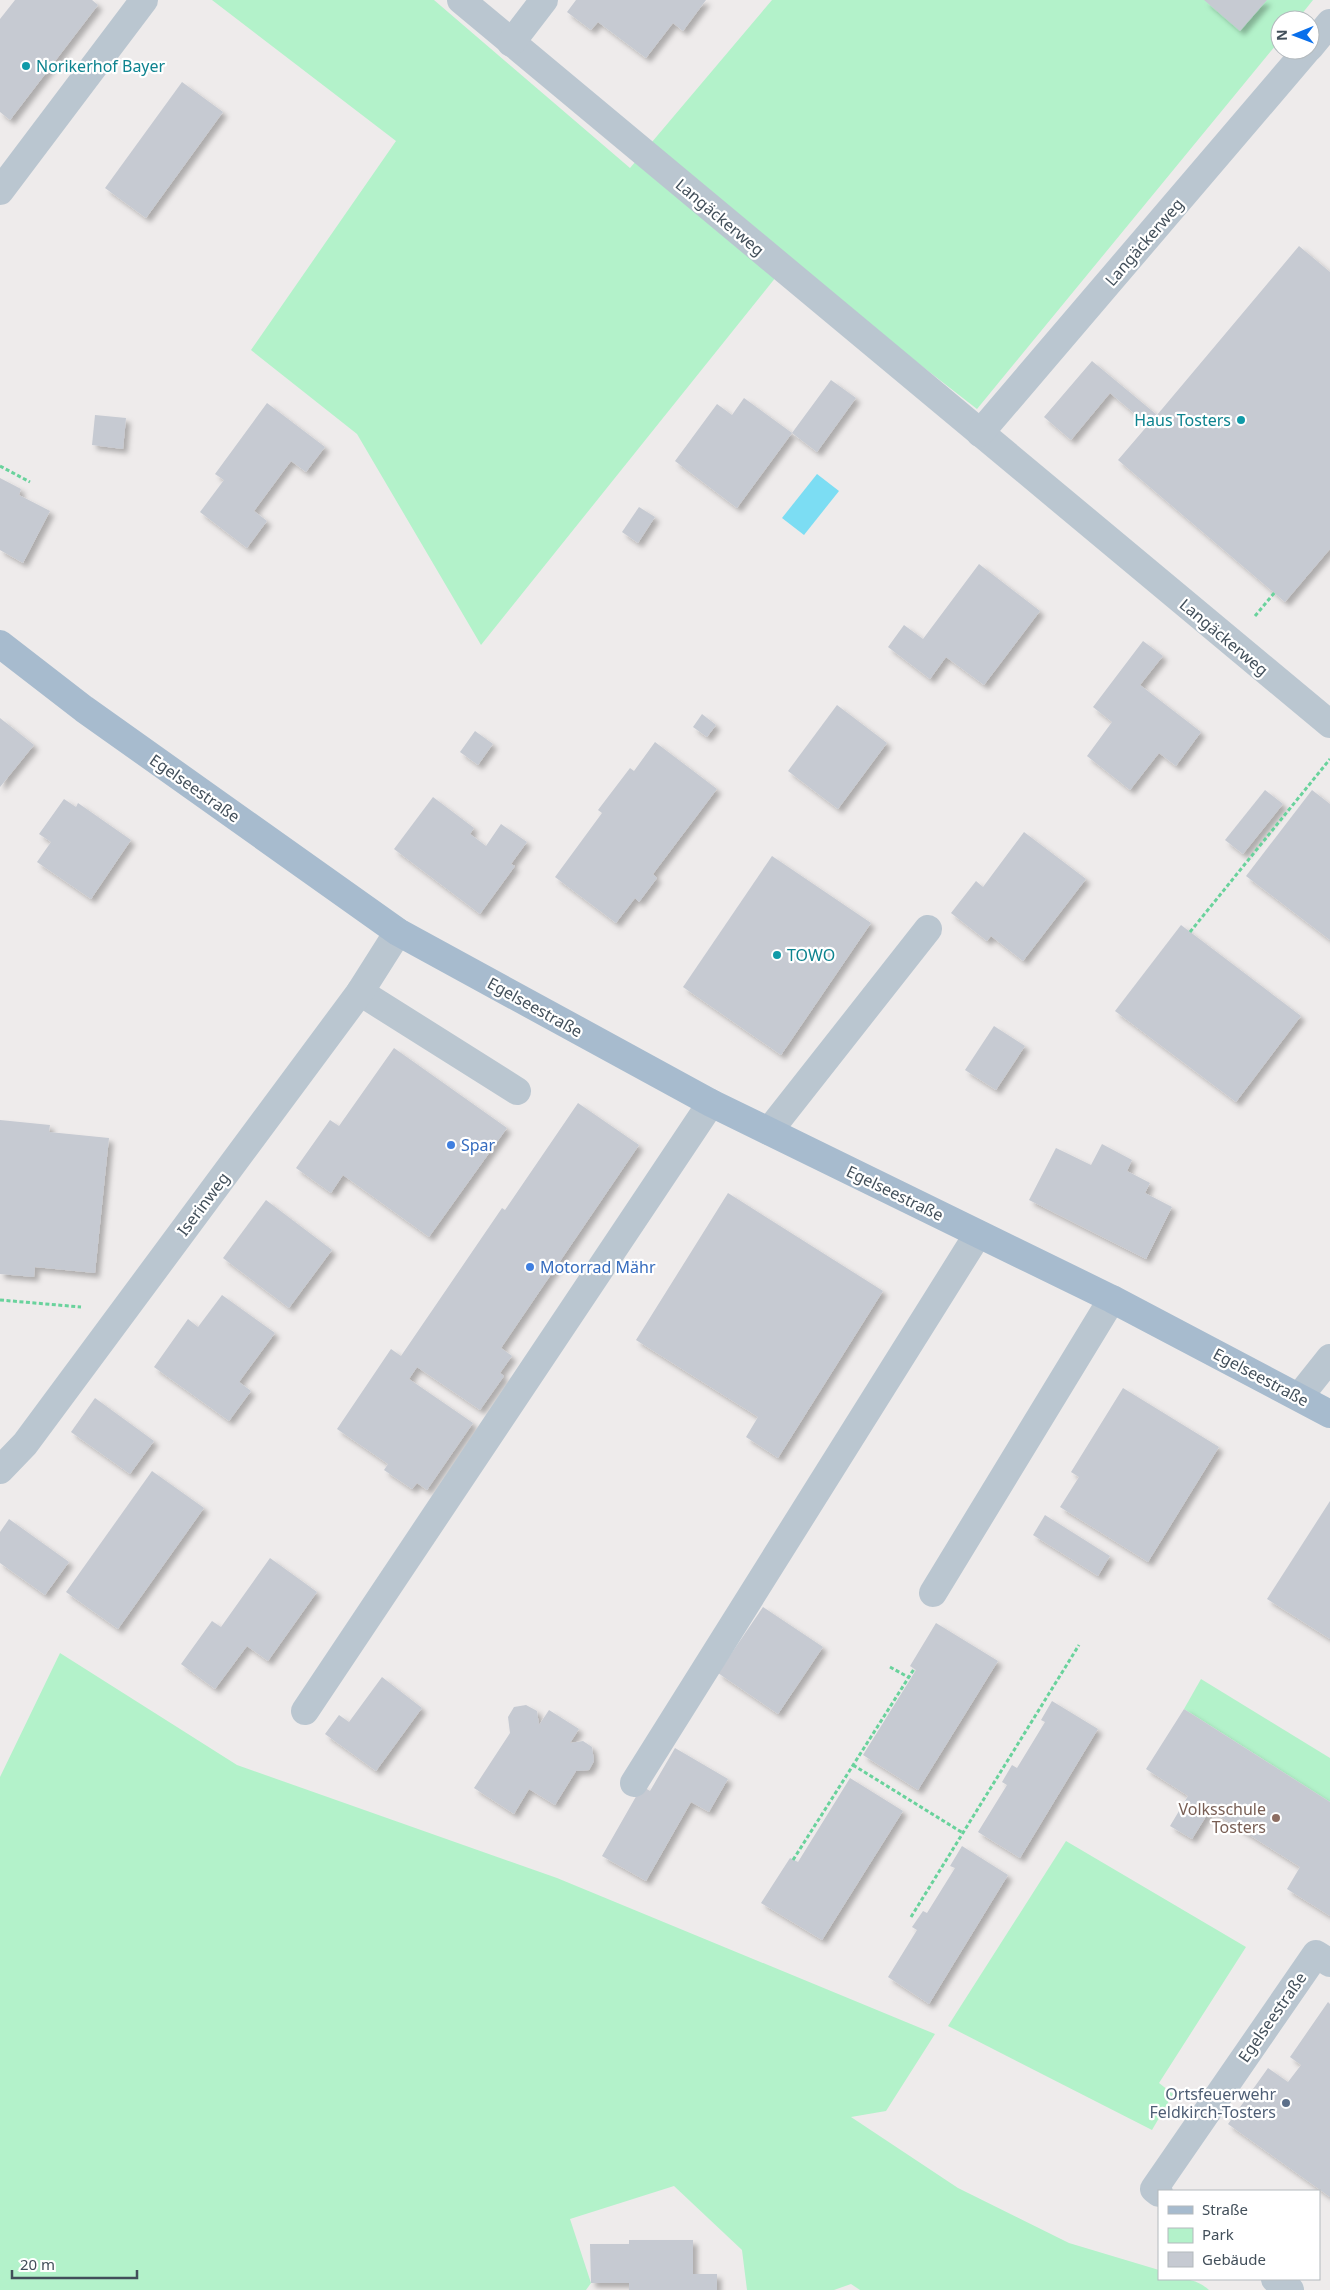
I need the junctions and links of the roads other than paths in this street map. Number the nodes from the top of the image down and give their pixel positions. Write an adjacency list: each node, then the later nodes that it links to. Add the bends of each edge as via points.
1 (144, 0): 8 (street)
2 (460, 0): 6 (street, Langäckerweg)
3 (544, 0): 6 (street)
4 (1330, 23): 5 (street)
5 (1320, 35)
6 (511, 43): 9 (street, Langäckerweg)
7 (1298, 60): 9 (street, Langäckerweg)
8 (0, 191)
9 (980, 433): 11 (street, Langäckerweg)
10 (0, 644): 13 (main road, Egelseestraße, via 84,709)
11 (1330, 724)
12 (928, 929): 17 (street)
13 (398, 932): 14 (street, Iserinweg); 16 (main road, Egelseestraße)
14 (360, 992): 15 (street); 23 (street, Iserinweg, via 26,1444)
15 (517, 1091)
16 (710, 1103): 17 (main road, Egelseestraße); 25 (street)
17 (769, 1131): 18 (main road, Egelseestraße)
18 (978, 1234): 19 (main road, Egelseestraße); 26 (street)
19 (1112, 1300): 21 (main road, Egelseestraße); 24 (street)
20 (1330, 1358): 21 (street)
21 (1299, 1397): 22 (main road, Egelseestraße)
22 (1330, 1414)
23 (0, 1470)
24 (933, 1593)
25 (305, 1711)
26 (634, 1783)
27 (1323, 1958): 28 (street, Egelseestraße, via 1154,2189)
28 (1158, 2192)
29 (1276, 2280): 30 (street)
30 (1290, 2290)

